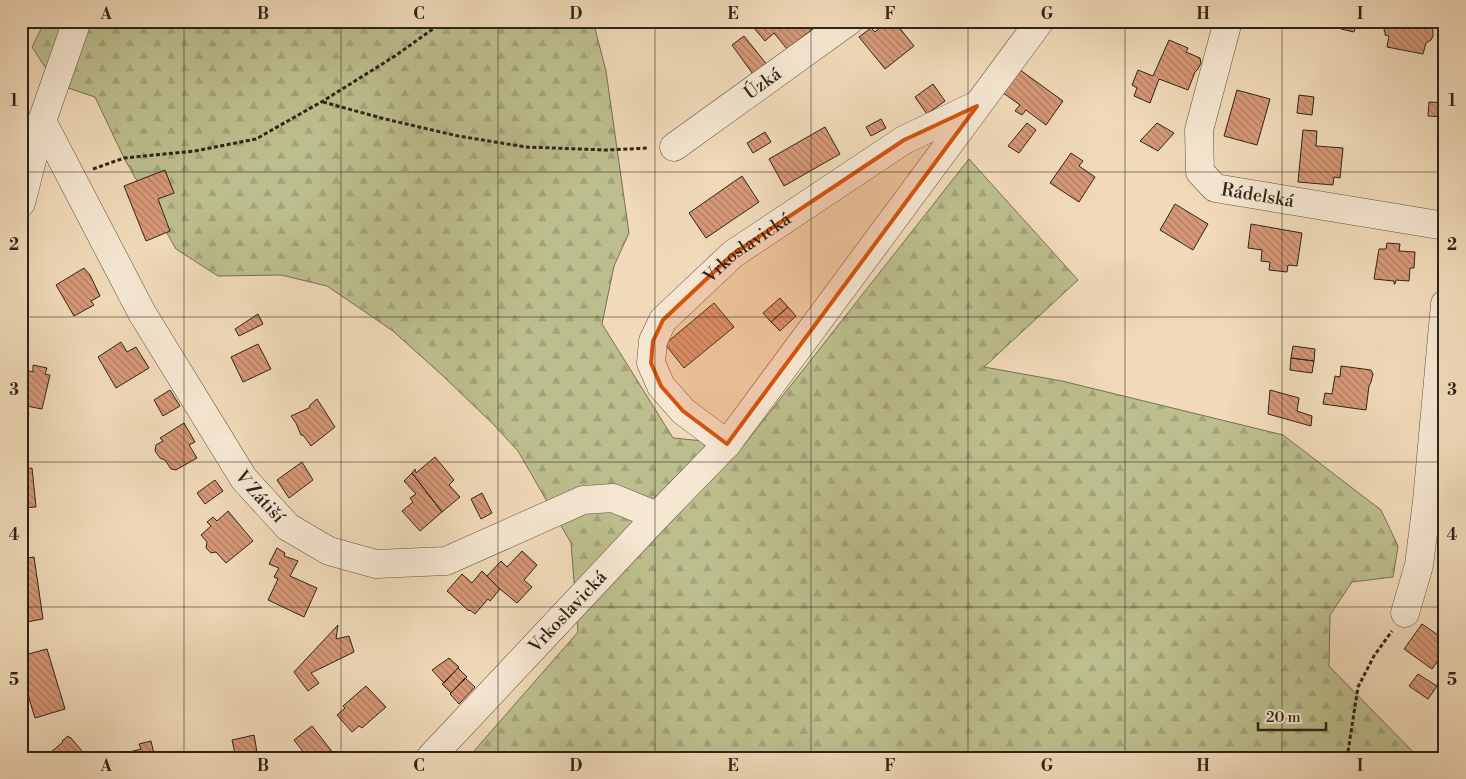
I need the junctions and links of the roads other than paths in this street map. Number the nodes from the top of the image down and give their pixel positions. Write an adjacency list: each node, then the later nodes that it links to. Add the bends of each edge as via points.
1 (77, 21): 6 (street)
2 (850, 21): 7 (street, Úzká)
3 (1040, 21): 5 (street, Vrkoslavická)
4 (1228, 21): 9 (street, Rádelská, via 1198,130 1200,172 1215,188)
5 (977, 106): 11 (street, Vrkoslavická); 11 (street, Vrkoslavická, via 904,140 733,254 663,320 653,340 651,363 661,386 682,411)
6 (42, 122): 8 (street); 12 (street, V Zátiší, via 142,312 244,479 288,527 329,551 376,564 446,561 583,500 613,498)
7 (674, 147)
8 (21, 203)
9 (1445, 226)
10 (1445, 304): 13 (street, via 1419,565)
11 (727, 444): 12 (street, Vrkoslavická)
12 (657, 516): 14 (street, Vrkoslavická)
13 (1405, 613)
14 (430, 758)

